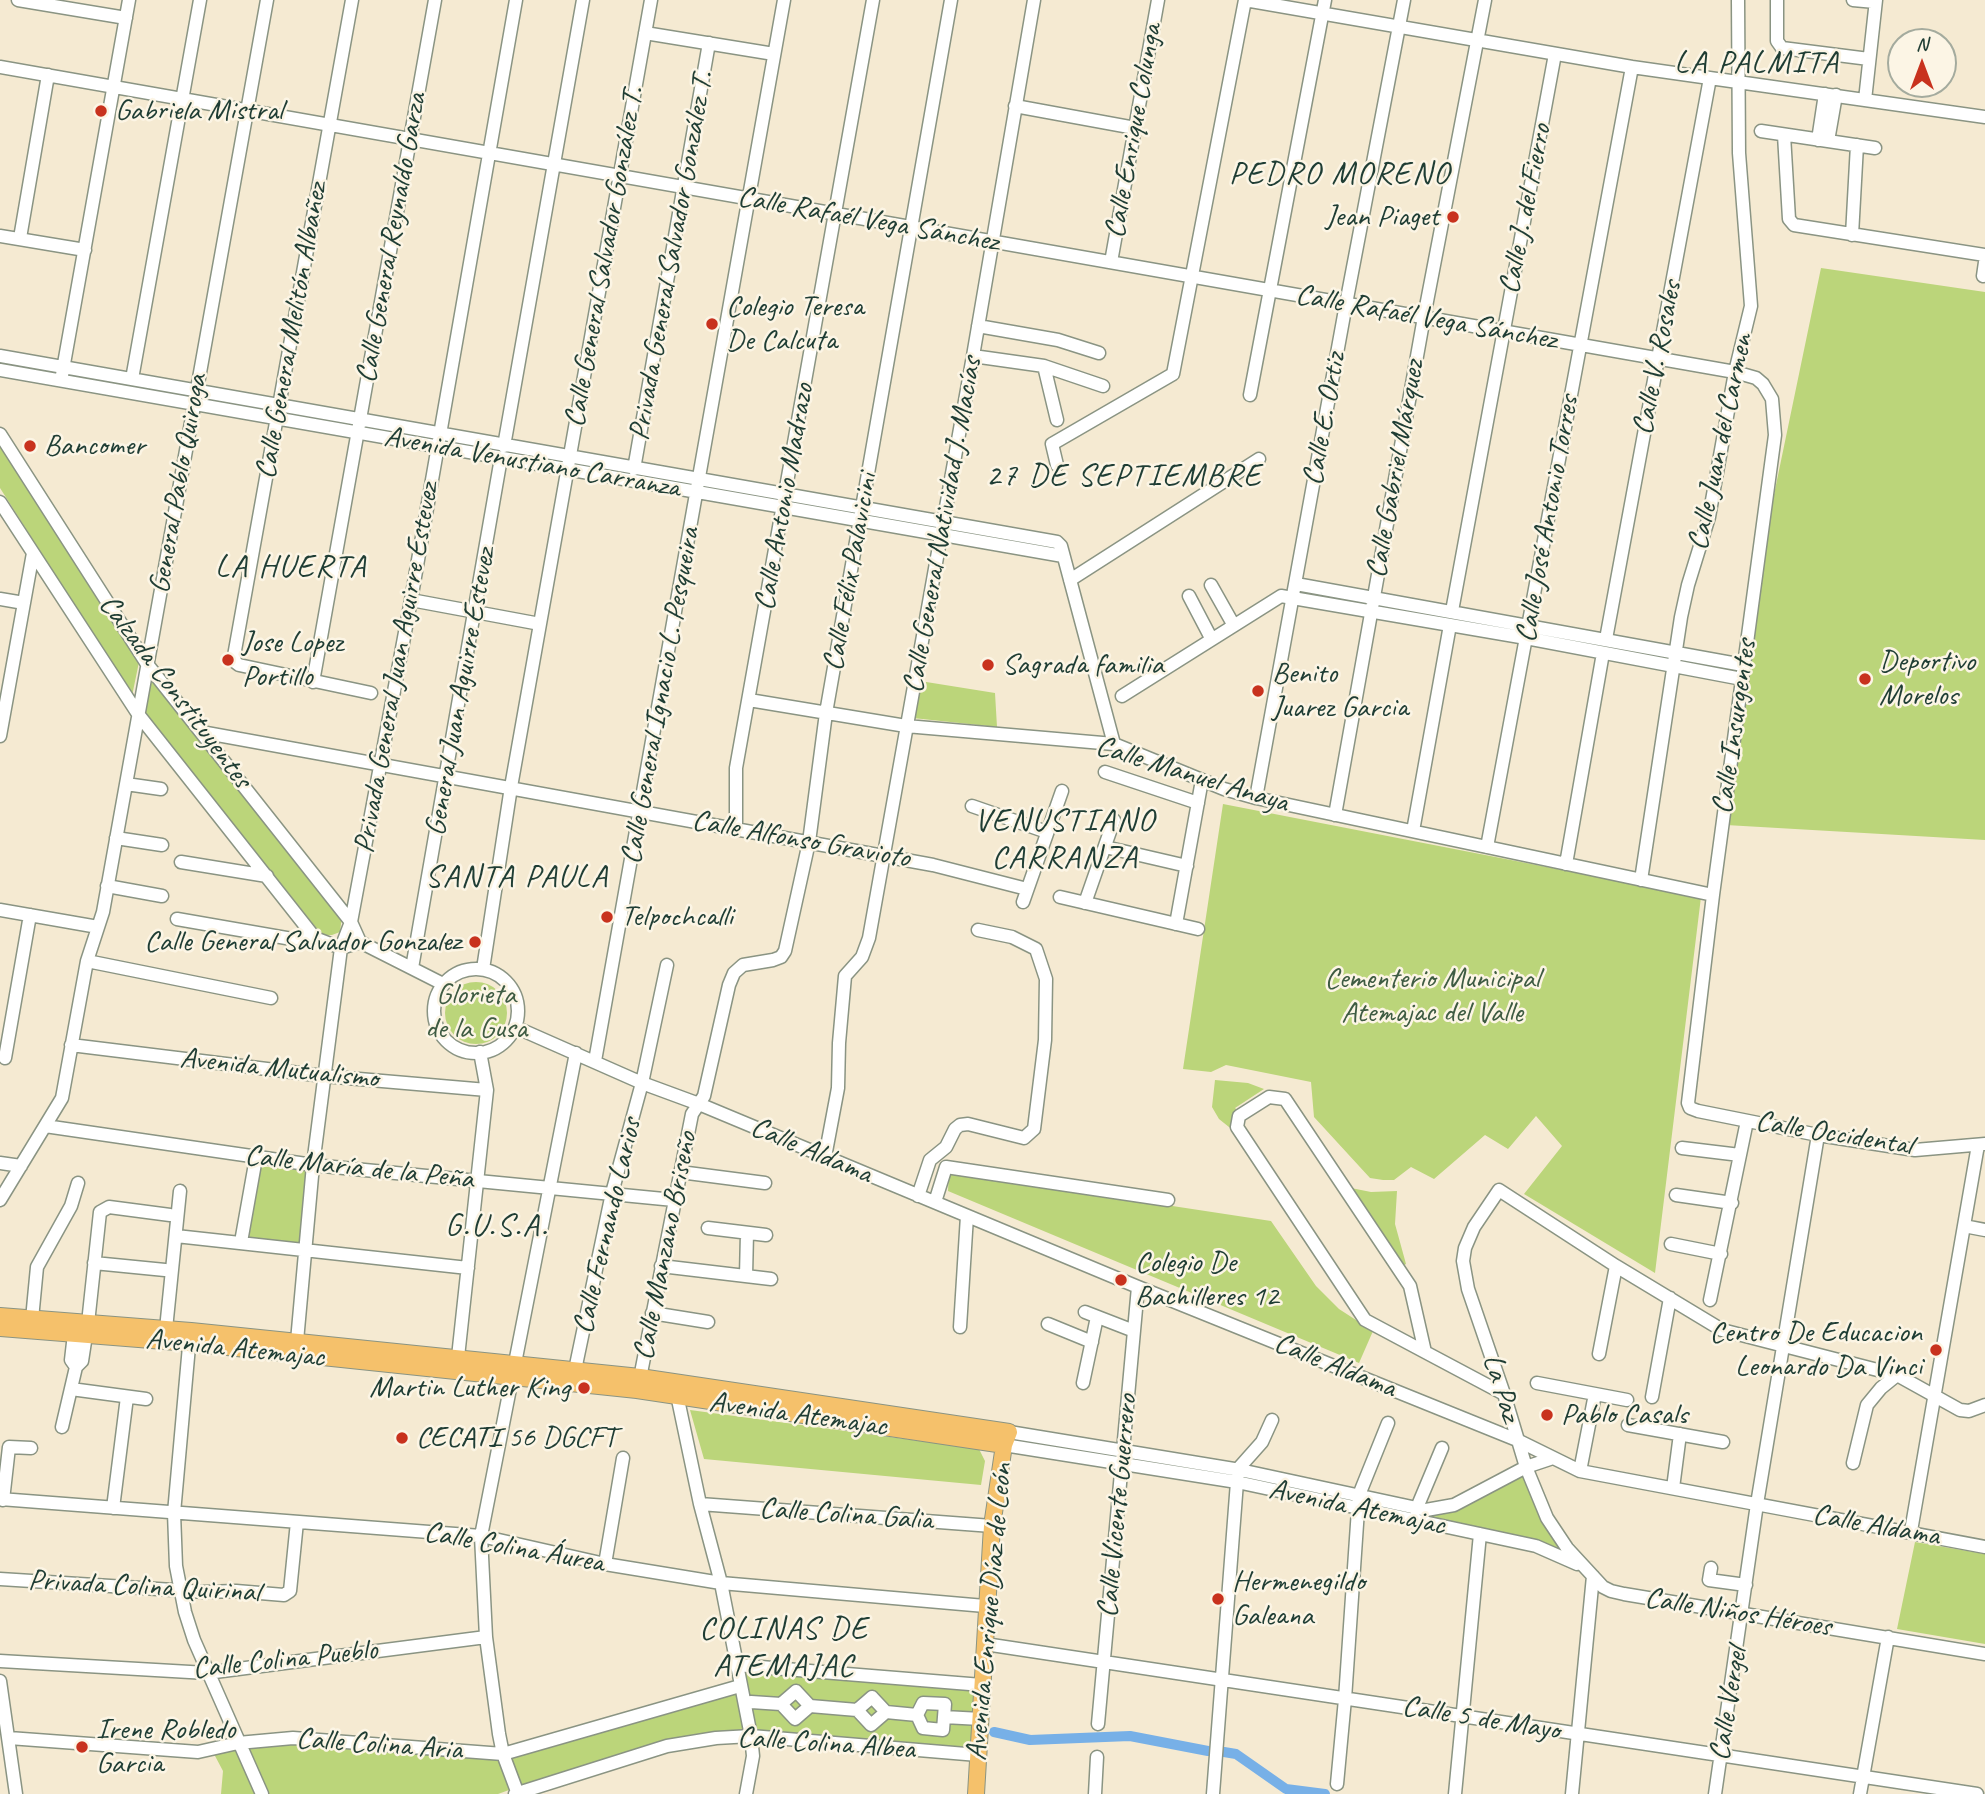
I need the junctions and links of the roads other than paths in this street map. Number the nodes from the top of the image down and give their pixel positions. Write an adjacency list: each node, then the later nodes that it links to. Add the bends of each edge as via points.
1 (18, 0): 24 (street)
2 (130, 0): 24 (street)
3 (200, 0): 39 (street)
4 (267, 0): 42 (street, General Pablo Quiroga)
5 (352, 0): 44 (street, Calle General Melitón Albañez)
6 (435, 0): 48 (street, Calle General Reynaldo Garza)
7 (516, 0): 52 (street, Privada General Juan Aguirre Estevez)
8 (583, 0): 53 (street, General Juan Aguirre Estevez)
9 (651, 0): 26 (street, Calle General Salvador González T.)
10 (784, 0): 29 (street, Calle General Ignacio L. Pesqueira)
11 (873, 0): 57 (street, Calle Antonio Madrazo)
12 (951, 0): 58 (street, Calle Félix Palavicini)
13 (1034, 0): 41 (street, Calle General Natividad J. Macías)
14 (1158, 0): 45 (street, Calle Enrique Colunga)
15 (1245, 0): 23 (street); 67 (street)
16 (1325, 0): 23 (street)
17 (1405, 0): 25 (street, Calle E. Ortiz)
18 (1485, 0): 27 (street, Calle Gabriel Márquez)
19 (1738, 0): 36 (street, Calle Juan del Carmen)
20 (1777, 0): 31 (street, via 1777,44 1782,48)
21 (1853, 0): 22 (street)
22 (1876, 1): 31 (street)
23 (1322, 14): 25 (street); 69 (street)
24 (126, 18): 37 (street)
25 (1399, 27): 27 (street); 70 (street, Calle E. Ortiz)
26 (645, 33): 28 (street); 54 (street, Calle General Salvador González T.)
27 (1478, 40): 30 (street); 71 (street, Calle Gabriel Márquez)
28 (709, 43): 29 (street); 55 (street, Privada General Salvador González T.)
29 (774, 54): 56 (street, Calle General Ignacio L. Pesqueira)
30 (1555, 54): 33 (street); 73 (street, Calle J. del Fierro)
31 (1870, 59): 40 (street)
32 (0, 67): 34 (street, Calle Rafaél Vega Sánchez)
33 (1632, 67): 35 (street); 74 (street, Calle José Antonio Torres)
34 (48, 75): 37 (street, Calle Rafaél Vega Sánchez); 61 (street)
35 (1710, 78): 36 (street); 78 (street, Calle V. Rosales)
36 (1738, 81): 38 (street); 82 (street, Calle Juan del Carmen, via 1751,306)
37 (114, 87): 39 (street, Calle Rafaél Vega Sánchez); 63 (street)
38 (1830, 94): 40 (street); 49 (street)
39 (182, 99): 42 (street, Calle Rafaél Vega Sánchez); 83 (street)
40 (1865, 100): 43 (street)
41 (1015, 106): 45 (street); 62 (street, Calle General Natividad J. Macías)
42 (247, 110): 44 (street, Calle Rafaél Vega Sánchez); 87 (street, General Pablo Quiroga)
43 (1985, 117)
44 (329, 125): 48 (street, Calle Rafaél Vega Sánchez); 88 (street, Calle General Melitón Albañez)
45 (1135, 128): 65 (street, Calle Enrique Colunga)
46 (1761, 131): 47 (street)
47 (1784, 135): 49 (street); 59 (street, via 1790,222)
48 (410, 139): 52 (street, Calle Rafaél Vega Sánchez); 90 (street, Calle General Reynaldo Garza)
49 (1823, 140): 50 (street)
50 (1857, 145): 51 (street); 59 (street)
51 (1875, 148)
52 (488, 153): 53 (street, Calle Rafaél Vega Sánchez); 92 (street, Privada General Juan Aguirre Estevez)
53 (554, 164): 54 (street, Calle Rafaél Vega Sánchez); 93 (street, General Juan Aguirre Estevez)
54 (620, 176): 55 (street, Calle Rafaél Vega Sánchez); 95 (street, Calle General Salvador González T.)
55 (684, 187): 56 (street, Calle Rafaél Vega Sánchez); 97 (street, Privada General Salvador González T.)
56 (749, 199): 57 (street, Calle Rafaél Vega Sánchez); 98 (street, Calle General Ignacio L. Pesqueira)
57 (835, 214): 58 (street, Calle Rafaél Vega Sánchez); 99 (street, Calle Antonio Madrazo)
58 (911, 227): 62 (street, Calle Rafaél Vega Sánchez); 101 (street, Calle Félix Palavicini)
59 (1852, 235): 64 (street)
60 (0, 236): 61 (street)
61 (20, 238): 63 (street)
62 (991, 241): 65 (street, Calle Rafaél Vega Sánchez); 72 (street, Calle General Natividad J. Macías)
63 (85, 250): 80 (street)
64 (1985, 255)
65 (1111, 262): 67 (street, Calle Rafaél Vega Sánchez)
66 (1985, 262): 68 (street)
67 (1192, 276): 69 (street, Calle Rafaél Vega Sánchez); 96 (street, via 1173,374 1052,444)
68 (1983, 276)
69 (1269, 290): 70 (street, Calle Rafaél Vega Sánchez); 86 (street)
70 (1346, 304): 71 (street, Calle Rafaél Vega Sánchez); 106 (street, Calle E. Ortiz)
71 (1423, 317): 73 (street, Calle Rafaél Vega Sánchez); 109 (street, Calle Gabriel Márquez)
72 (978, 326): 75 (street, via 1058,340); 77 (street, Calle General Natividad J. Macías)
73 (1502, 331): 74 (street, Calle Rafaél Vega Sánchez); 115 (street, Calle J. del Fierro)
74 (1580, 345): 78 (street, Calle Rafaél Vega Sánchez); 118 (street, Calle José Antonio Torres)
75 (1099, 353)
76 (0, 356): 80 (street, Avenida Venustiano Carranza)
77 (973, 356): 79 (street); 102 (street, Calle General Natividad J. Macías)
78 (1657, 358): 82 (street, Calle Rafaél Vega Sánchez); 120 (street, Calle V. Rosales)
79 (1044, 366): 85 (street); 89 (street)
80 (64, 367): 83 (street, Avenida Venustiano Carranza); 84 (street)
81 (0, 370): 84 (street, Avenida Venustiano Carranza)
82 (1735, 372): 121 (street, Calle Juan del Carmen, via 1709,517 1688,585); 124 (street, Calle Insurgentes, via 1763,384 1772,399 1775,421)
83 (132, 379): 87 (street, Avenida Venustiano Carranza)
84 (61, 381): 87 (street, Avenida Venustiano Carranza)
85 (1103, 386)
86 (1250, 395)
87 (195, 397): 88 (street, Avenida Venustiano Carranza); 123 (street, General Pablo Quiroga)
88 (278, 412): 90 (street, Avenida Venustiano Carranza); 128 (street, Calle General Melitón Albañez, via 234,656 239,665)
89 (1056, 420)
90 (359, 426): 92 (street, Avenida Venustiano Carranza); 128 (street, Calle General Reynaldo Garza)
91 (0, 434): 123 (street, Calzada Constituyentes)
92 (438, 440): 93 (street, Avenida Venustiano Carranza); 111 (street, Privada General Juan Aguirre Estevez)
93 (503, 452): 95 (street, Avenida Venustiano Carranza); 114 (street, General Juan Aguirre Estevez)
94 (1259, 459): 104 (street)
95 (568, 463): 97 (street, Avenida Venustiano Carranza); 98 (street, Avenida Venustiano Carranza); 116 (street, Calle General Salvador González T.)
96 (1057, 465)
97 (634, 469): 98 (street, Avenida Venustiano Carranza)
98 (699, 486): 99 (street, Avenida Venustiano Carranza); 149 (street, Calle General Ignacio L. Pesqueira)
99 (784, 501): 101 (street, Avenida Venustiano Carranza); 131 (street, Calle Antonio Madrazo)
100 (0, 502): 103 (street, Calzada Constituyentes)
101 (861, 515): 102 (street, Avenida Venustiano Carranza); 133 (street, Calle Félix Palavicini)
102 (941, 528): 104 (street, Avenida Venustiano Carranza, via 1061,550); 134 (street, Calle General Natividad J. Macías)
103 (33, 553): 112 (street); 132 (street, Calzada Constituyentes)
104 (1070, 580): 137 (street)
105 (1210, 584): 117 (street)
106 (1296, 584): 108 (street, Calle E. Ortiz); 109 (street)
107 (1189, 596): 119 (street)
108 (1293, 597): 113 (street); 117 (street, via 1281,596); 146 (street, Calle E. Ortiz)
109 (1372, 597): 113 (street, Calle Gabriel Márquez); 115 (street)
110 (0, 599): 112 (street)
111 (411, 600): 114 (street); 138 (street, Privada General Juan Aguirre Estevez)
112 (23, 603): 126 (street)
113 (1370, 611): 115 (street); 150 (street, Calle Gabriel Márquez)
114 (475, 612): 116 (street); 140 (street, General Juan Aguirre Estevez)
115 (1451, 618): 118 (street); 153 (street, Calle J. del Fierro)
116 (540, 624): 143 (street, Calle General Salvador González T.)
117 (1233, 624): 119 (street)
118 (1528, 632): 120 (street); 122 (street); 159 (street, Calle José Antonio Torres)
119 (1212, 638): 130 (street)
120 (1606, 639): 121 (street)
121 (1675, 652): 124 (street); 125 (street, Calle Juan del Carmen)
122 (1603, 653): 125 (street); 162 (street)
123 (147, 664): 132 (street, General Pablo Quiroga); 135 (street, Calzada Constituyentes)
124 (1744, 665): 127 (street, Calle Insurgentes)
125 (1673, 666): 127 (street); 165 (street, Calle Juan del Carmen)
126 (6, 667): 136 (street)
127 (1742, 678): 167 (street, Calle Insurgentes)
128 (313, 682): 129 (street)
129 (371, 693)
130 (1122, 696)
131 (749, 700): 133 (street, Calle Manuel Anaya); 152 (street, Calle Antonio Madrazo, via 736,768)
132 (138, 713): 142 (street, General Pablo Quiroga); 164 (street, Calzada Constituyentes)
133 (826, 713): 134 (street, Calle Manuel Anaya); 156 (street, Calle Félix Palavicini)
134 (906, 726): 137 (street, Calle Manuel Anaya); 160 (street, Calle General Natividad J. Macías)
135 (201, 732): 138 (street, Calle Alfonso Gravioto); 174 (street, Calzada Constituyentes)
136 (0, 736)
137 (1114, 744): 141 (street, Calle Manuel Anaya)
138 (381, 764): 140 (street, Calle Alfonso Gravioto); 174 (street, Privada General Juan Aguirre Estevez)
139 (1105, 772): 147 (street)
140 (446, 776): 143 (street, Calle Alfonso Gravioto); 184 (street, General Juan Aguirre Estevez)
141 (1202, 780): 146 (street, Calle Manuel Anaya); 147 (street)
142 (126, 784): 144 (street); 155 (street, General Pablo Quiroga)
143 (511, 787): 149 (street, Calle Alfonso Gravioto); 185 (street, Calle General Salvador González T.)
144 (161, 789)
145 (1062, 791): 154 (street, Calle Alfonso Gravioto)
146 (1256, 798): 150 (street, Calle Manuel Anaya)
147 (1198, 803): 163 (street)
148 (972, 806): 154 (street)
149 (640, 811): 152 (street, Calle Alfonso Gravioto); 193 (street, Calle General Ignacio L. Pesqueira)
150 (1335, 815): 153 (street, Calle Manuel Anaya)
151 (1114, 820): 158 (street)
152 (736, 829): 156 (street, Calle Alfonso Gravioto)
153 (1413, 831): 159 (street, Calle Manuel Anaya)
154 (1047, 832): 160 (street, Calle Alfonso Gravioto, via 1025,895 933,864)
155 (116, 838): 157 (street); 166 (street, General Pablo Quiroga)
156 (809, 842): 160 (street, Calle Alfonso Gravioto); 198 (street, Calle Félix Palavicini, via 785,951 773,960 743,965 734,973)
157 (162, 845)
158 (1105, 847): 163 (street); 170 (street)
159 (1486, 847): 162 (street, Calle Manuel Anaya)
160 (884, 855): 205 (street, Calle General Natividad J. Macías, via 869,938 862,957 845,976 838,1088)
161 (181, 862): 164 (street)
162 (1566, 864): 165 (street, Calle Manuel Anaya)
163 (1187, 866): 175 (street)
164 (267, 876): 179 (street, Calzada Constituyentes)
165 (1641, 880): 167 (street, Calle Manuel Anaya)
166 (107, 886): 168 (street); 176 (street, General Pablo Quiroga)
167 (1713, 895): 197 (street, Calle Insurgentes)
168 (162, 896)
169 (1060, 897): 170 (street)
170 (1085, 903): 175 (street)
171 (0, 910): 172 (street)
172 (30, 915): 176 (street); 192 (street)
173 (177, 919): 179 (street, via 292,939)
174 (351, 922): 180 (street, Calzada Constituyentes); 181 (street, Privada General Juan Aguirre Estevez)
175 (1176, 924): 177 (street)
176 (98, 927): 182 (street, General Pablo Quiroga)
177 (1198, 929)
178 (978, 930): 218 (street, via 1012,937 1036,949 1046,979 1045,1040 1034,1129 1024,1138 960,1125 946,1147 930,1160)
179 (316, 938): 181 (street, Calzada Constituyentes)
180 (360, 942): 181 (street); 184 (street)
181 (341, 948): 194 (street, Privada General Juan Aguirre Estevez)
182 (87, 961): 187 (street); 189 (street, General Pablo Quiroga)
183 (667, 965): 195 (street, Calle Fernando Larios)
184 (412, 968): 186 (street)
185 (483, 969): 186 (street, via 461,971); 188 (street, via 505,980 513,990 518,1014)
186 (443, 984): 190 (street, via 434,1010 442,1036 453,1046)
187 (271, 998)
188 (515, 1027): 190 (street, via 501,1044); 191 (street, Calle Aldama)
189 (71, 1045): 194 (street, Avenida Mutualismo); 200 (street, General Pablo Quiroga, via 62,1098)
190 (480, 1052): 196 (street)
191 (576, 1053): 193 (street, Calle Aldama); 214 (street)
192 (5, 1058)
193 (596, 1061): 195 (street, Calle Aldama)
194 (324, 1076): 196 (street, Avenida Mutualismo); 209 (street, Privada General Juan Aguirre Estevez)
195 (642, 1083): 198 (street, Calle Aldama); 216 (street, Calle Fernando Larios)
196 (487, 1090): 211 (street)
197 (1688, 1103): 199 (street, Calle Occidental, via 1698,1111)
198 (699, 1104): 205 (street, Calle Aldama); 210 (street, Calle Manzano Briseño, via 692,1114)
199 (1747, 1121): 201 (street, Calle Occidental); 204 (street)
200 (45, 1125): 206 (street, Calle María de la Peña); 208 (street, General Pablo Quiroga)
201 (1818, 1135): 202 (street, Calle Occidental, via 1915,1150); 259 (street, Calle Vergel)
202 (1982, 1145): 226 (street)
203 (1682, 1148): 204 (street)
204 (1740, 1155): 223 (street)
205 (825, 1157): 218 (street, Calle Aldama)
206 (256, 1158): 209 (street, Calle María de la Peña); 232 (street)
207 (0, 1163): 208 (street)
208 (21, 1166): 220 (street, General Pablo Quiroga)
209 (313, 1166): 211 (street, Calle María de la Peña); 234 (street, Privada General Juan Aguirre Estevez)
210 (680, 1172): 213 (street); 219 (street, Calle Manzano Briseño)
211 (477, 1180): 214 (street, Calle María de la Peña); 239 (street)
212 (78, 1183): 248 (street, via 71,1206 37,1267)
213 (765, 1183)
214 (549, 1187): 216 (street, Calle María de la Peña); 263 (street)
215 (180, 1191): 231 (street)
216 (612, 1193): 219 (street, Calle María de la Peña); 264 (street, Calle Fernando Larios)
217 (1676, 1195): 223 (street)
218 (918, 1196): 222 (street, Calle Aldama)
219 (674, 1199): 237 (street, Calle Manzano Briseño)
220 (0, 1200)
221 (1168, 1200): 222 (street, via 947,1167)
222 (934, 1202): 225 (street, Calle Aldama)
223 (1732, 1203): 235 (street)
224 (170, 1216): 236 (street, via 105,1208 97,1224)
225 (967, 1216): 243 (street, Calle Aldama); 251 (street)
226 (1964, 1226): 228 (street); 275 (street)
227 (708, 1228): 229 (street)
228 (1985, 1230)
229 (747, 1233): 230 (street); 241 (street)
230 (766, 1235)
231 (176, 1236): 232 (street); 253 (street)
232 (241, 1242): 234 (street)
233 (1671, 1244): 235 (street)
234 (306, 1251): 239 (street); 257 (street, Privada General Juan Aguirre Estevez)
235 (1721, 1254): 245 (street)
236 (94, 1263): 240 (street); 254 (street)
237 (661, 1266): 241 (street); 246 (street, Calle Manzano Briseño)
238 (1616, 1266): 244 (street); 261 (street); 271 (street, La Paz, via 1499,1190 1474,1227 1463,1261)
239 (468, 1268): 262 (street)
240 (166, 1270)
241 (746, 1276): 242 (street)
242 (771, 1279)
243 (1138, 1287): 255 (street, Calle Vicente Guerrero); 285 (street, Calle Aldama)
244 (1670, 1298): 259 (street, via 1722,1331); 274 (street)
245 (1710, 1300)
246 (652, 1313): 249 (street); 267 (street, Calle Manzano Briseño)
247 (0, 1316): 248 (main road, Avenida Atemajac)
248 (32, 1319): 254 (main road, Avenida Atemajac)
249 (708, 1322)
250 (1048, 1324): 258 (street)
251 (960, 1327)
252 (0, 1328): 254 (main road, Avenida Atemajac)
253 (166, 1329): 254 (main road, Avenida Atemajac); 256 (main road, Avenida Atemajac)
254 (83, 1331): 256 (main road, Avenida Atemajac); 269 (street, via 71,1360 76,1367)
255 (1134, 1331): 258 (street, via 1091,1315); 289 (street, Calle Vicente Guerrero)
256 (190, 1337): 257 (main road, Avenida Atemajac); 263 (main road, Avenida Atemajac); 303 (street)
257 (297, 1341): 262 (main road, Avenida Atemajac)
258 (1092, 1342): 268 (street)
259 (1782, 1345): 265 (street); 300 (street, Calle Vergel)
260 (1425, 1352): 260 (street, via 1365,1320 1237,1127 1239,1116 1269,1097 1285,1099 1410,1286); 271 (street)
261 (1599, 1354)
262 (458, 1357): 263 (main road, Avenida Atemajac)
263 (512, 1370): 264 (main road, Avenida Atemajac); 267 (main road, Avenida Atemajac); 308 (street)
264 (575, 1370): 267 (main road, Avenida Atemajac)
265 (1897, 1375): 275 (street); 292 (street, via 1867,1405)
266 (1536, 1383): 272 (street)
267 (638, 1384): 270 (main road, Avenida Atemajac)
268 (1083, 1384)
269 (71, 1389): 273 (street); 282 (street)
270 (676, 1390): 284 (main road, Avenida Atemajac); 299 (street)
271 (1504, 1394): 285 (street, La Paz)
272 (1595, 1394): 277 (street); 294 (street)
273 (127, 1397): 276 (street); 301 (street)
274 (1652, 1397)
275 (1935, 1397): 278 (street, via 1960,1410); 306 (street)
276 (146, 1399)
277 (1627, 1400)
278 (1985, 1405)
279 (1272, 1420): 295 (street)
280 (1388, 1423): 298 (street)
281 (1628, 1425): 283 (street)
282 (62, 1427)
283 (1680, 1434): 286 (street); 296 (street)
284 (1006, 1438): 289 (street, Avenida Atemajac); 305 (main road, Avenida Enrique Díaz de León)
285 (1517, 1440): 291 (street, Calle Aldama); 293 (street, La Paz)
286 (1723, 1442)
287 (31, 1448): 297 (street, via 9,1447)
288 (1442, 1448): 302 (street)
289 (1123, 1457): 295 (street, Avenida Atemajac); 324 (street, Calle Vicente Guerrero)
290 (623, 1458): 310 (street)
291 (1553, 1458): 293 (street, Avenida Atemajac); 294 (street, Calle Aldama)
292 (1853, 1463)
293 (1526, 1467): 302 (street, Avenida Atemajac, via 1454,1505); 312 (street, La Paz, via 1557,1536)
294 (1580, 1471): 296 (street, Calle Aldama)
295 (1238, 1476): 298 (street, Avenida Atemajac); 327 (street)
296 (1673, 1488): 300 (street, Calle Aldama)
297 (1, 1499): 301 (street, Calle Colina Áurea)
298 (1359, 1502): 302 (street, Avenida Atemajac); 307 (street, Avenida Atemajac); 331 (street)
299 (700, 1504): 305 (street, Calle Colina Galia); 314 (street)
300 (1757, 1504): 306 (street, Calle Aldama); 315 (street, Calle Vergel)
301 (113, 1508): 303 (street, Calle Colina Áurea)
302 (1416, 1510)
303 (174, 1513): 304 (street, Calle Colina Áurea); 316 (street)
304 (297, 1522): 308 (street, Calle Colina Áurea); 316 (street, Privada Colina Quirinal, via 288,1594)
305 (992, 1526): 317 (main road, Avenida Enrique Díaz de León)
306 (1911, 1531): 309 (street, Calle Aldama)
307 (1480, 1534): 312 (street, Avenida Atemajac, via 1536,1546); 338 (street)
308 (481, 1536): 310 (street, Calle Colina Áurea); 319 (street)
309 (1985, 1547)
310 (605, 1564): 314 (street, Calle Colina Áurea)
311 (1711, 1568): 315 (street, via 1709,1580)
312 (1588, 1572): 318 (street, Calle Niños Héroes, via 1611,1591); 342 (street)
313 (0, 1579): 316 (street, Privada Colina Quirinal)
314 (721, 1583): 317 (street, Calle Colina Áurea); 325 (street)
315 (1746, 1585): 318 (street, Calle Vergel)
316 (180, 1591): 326 (street)
317 (985, 1606): 321 (main road, Avenida Enrique Díaz de León)
318 (1742, 1614): 320 (street, Calle Niños Héroes); 348 (street, Calle Vergel)
319 (486, 1637): 326 (street, Calle Colina Pueblo); 346 (street)
320 (1888, 1637): 322 (street, Calle Niños Héroes); 350 (street)
321 (985, 1644): 324 (street, Calle 5 de Mayo); 329 (main road, Avenida Enrique Díaz de León)
322 (1985, 1654)
323 (0, 1661): 326 (street, Calle Colina Pueblo)
324 (1103, 1662): 327 (street, Calle 5 de Mayo); 341 (street, Calle Vicente Guerrero)
325 (736, 1665): 329 (street); 330 (street)
326 (207, 1673): 345 (street)
327 (1222, 1680): 331 (street, Calle 5 de Mayo); 358 (street)
328 (0, 1681): 344 (street)
329 (982, 1685): 340 (main road, Avenida Enrique Díaz de León)
330 (740, 1686): 343 (street); 346 (street, Calle Colina Aria)
331 (1345, 1699): 338 (street, Calle 5 de Mayo); 351 (street)
332 (751, 1702): 333 (street)
333 (782, 1704): 334 (street, via 796,1691); 334 (street, via 795,1719)
334 (810, 1706): 335 (street)
335 (857, 1710): 336 (street, via 872,1697); 336 (street, via 871,1725)
336 (886, 1712): 337 (street)
337 (917, 1715): 339 (street, via 923,1728 943,1730); 339 (street, via 923,1703 945,1704)
338 (1462, 1716): 342 (street, Calle 5 de Mayo); 359 (street)
339 (944, 1717): 340 (street)
340 (981, 1719): 347 (main road, Avenida Enrique Díaz de León)
341 (1098, 1724)
342 (1578, 1734): 348 (street, Calle 5 de Mayo); 360 (street)
343 (751, 1736): 347 (street, Calle Colina Albea); 354 (street, Calle Colina Albea, via 667,1746); 355 (street, via 753,1756)
344 (9, 1738): 345 (street, Calle Colina Aria, via 198,1752); 352 (street)
345 (238, 1743): 346 (street, Calle Colina Aria, via 293,1738); 353 (street)
346 (503, 1754): 354 (street)
347 (978, 1755): 356 (main road, Avenida Enrique Díaz de León)
348 (1721, 1755): 350 (street, Calle 5 de Mayo); 361 (street, Calle Vergel)
349 (1097, 1757): 357 (street)
350 (1863, 1777): 362 (street); 363 (street, Calle 5 de Mayo)
351 (1337, 1784)
352 (16, 1794)
353 (262, 1794)
354 (517, 1794)
355 (746, 1794)
356 (976, 1794)
357 (1095, 1794)
358 (1213, 1794)
359 (1455, 1794)
360 (1572, 1794)
361 (1714, 1794)
362 (1860, 1794)
363 (1977, 1794)

